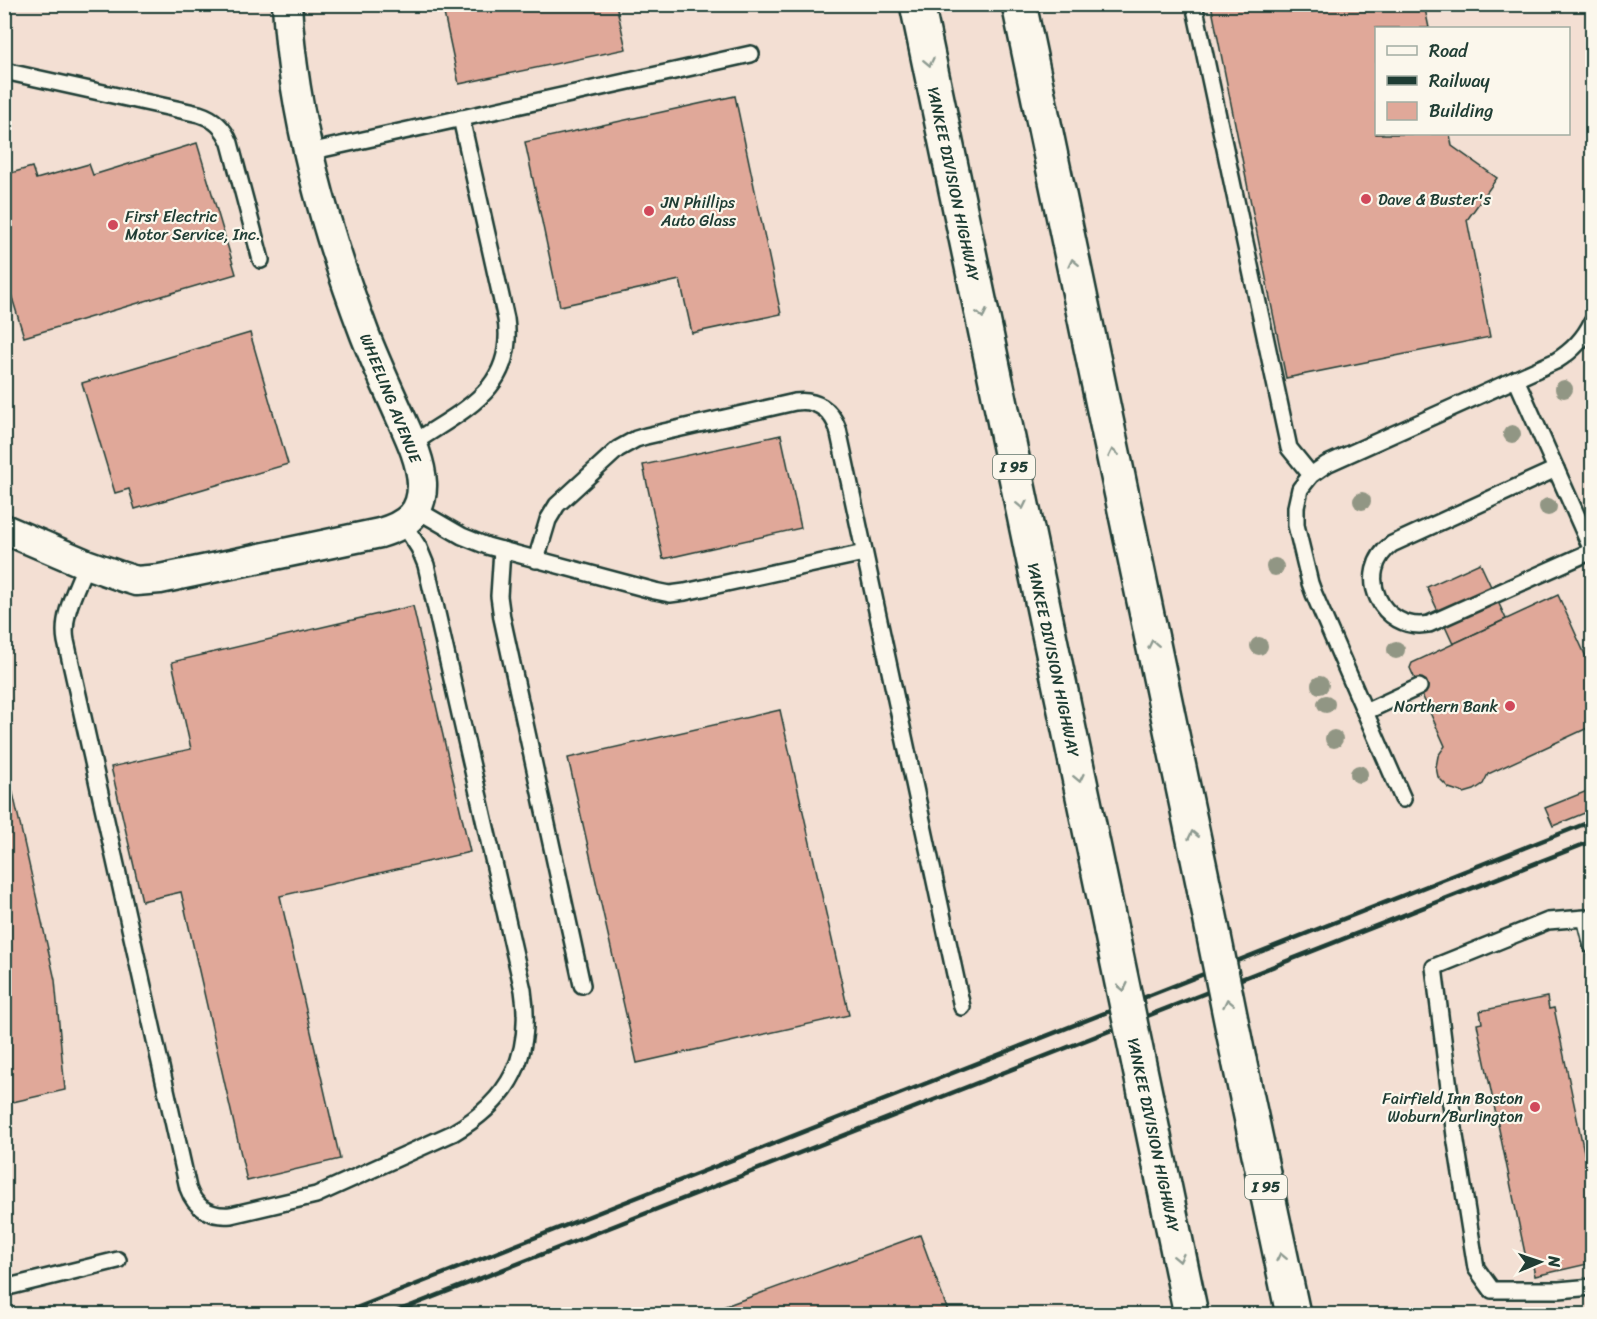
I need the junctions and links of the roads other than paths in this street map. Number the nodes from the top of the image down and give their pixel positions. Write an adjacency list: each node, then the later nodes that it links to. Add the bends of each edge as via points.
1 (287, 4): 8 (street, WHEELING AVENUE, via 296,86)
2 (917, 4): 32 (highway, YANKEE DIVISION HIGHWAY / I 95, one-way to 32, bridge)
3 (1018, 4): 33 (highway, I 95, one-way to 3, bridge)
4 (1194, 4): 14 (lane, via 1288,448)
5 (751, 54): 7 (lane)
6 (4, 71): 9 (lane, via 213,120 230,143)
7 (461, 118): 8 (lane); 12 (lane, via 506,319 508,347 500,374 482,396)
8 (309, 153): 12 (street, WHEELING AVENUE, via 348,289)
9 (261, 260)
10 (1593, 322): 11 (lane, via 1569,352)
11 (1516, 380): 13 (lane); 14 (lane, via 1327,464)
12 (412, 444): 15 (street, WHEELING AVENUE, via 422,482 421,499)
13 (1556, 469): 18 (lane); 18 (lane, via 1388,547 1376,566 1377,597 1397,620 1429,624)
14 (1311, 475): 23 (lane, via 1297,498 1296,525 1314,594)
15 (410, 517): 17 (lane); 21 (street, via 390,530 360,538 160,579 136,581); 21 (lane, via 426,565 523,990 526,1011 521,1054 502,1092 488,1108 453,1133 316,1195 231,1215 204,1210 188,1188 65,635 68,610)
16 (4, 529): 21 (street)
17 (502, 550): 20 (lane); 27 (lane, via 502,618)
18 (1593, 551)
19 (864, 553): 20 (lane, via 670,594); 20 (lane, via 836,423 822,407 802,401 646,436 627,444 557,505 548,520); 28 (lane)
20 (536, 560)
21 (86, 564)
22 (1419, 687): 23 (lane)
23 (1365, 712): 24 (lane)
24 (1403, 799)
25 (1589, 919): 26 (lane); 30 (lane, via 1548,921 1434,967 1476,1268 1492,1290)
26 (1593, 946)
27 (582, 985)
28 (962, 1006)
29 (118, 1260): 31 (lane)
30 (1593, 1287)
31 (4, 1288)
32 (1191, 1314)
33 (1293, 1314)

